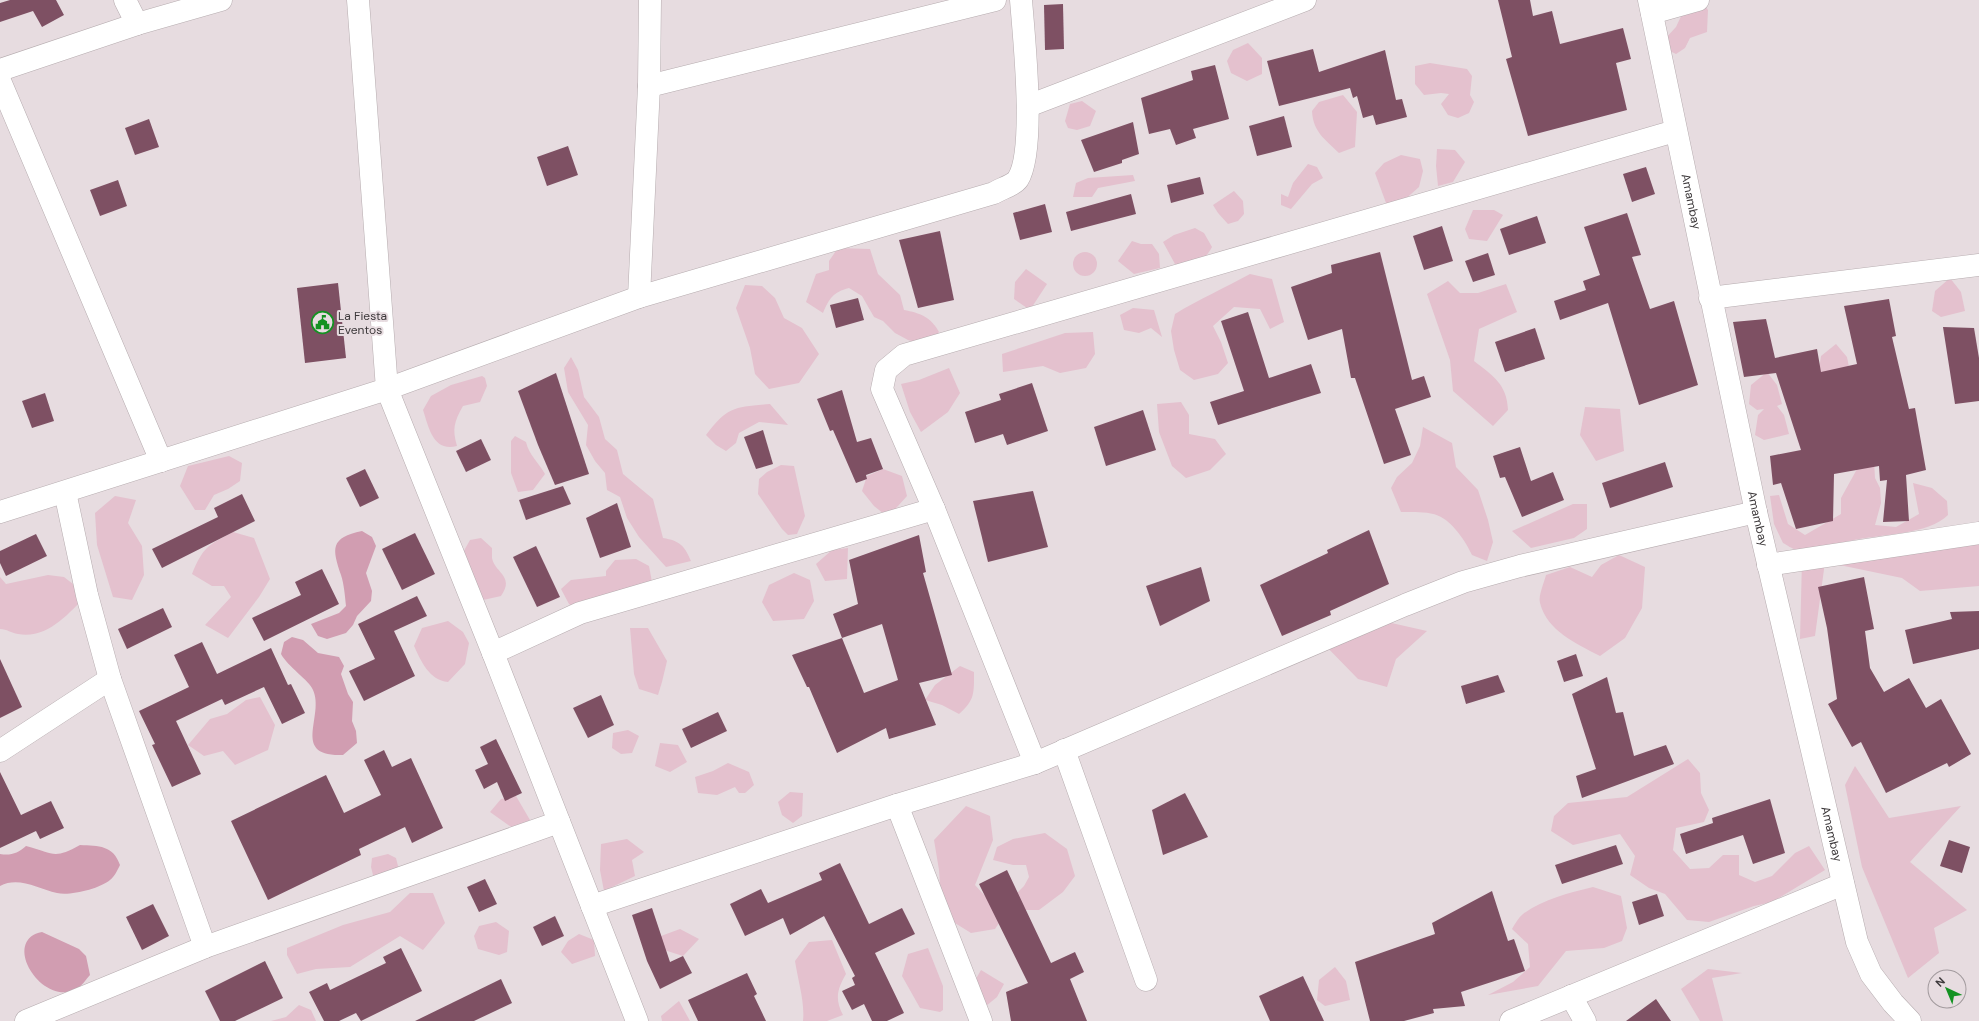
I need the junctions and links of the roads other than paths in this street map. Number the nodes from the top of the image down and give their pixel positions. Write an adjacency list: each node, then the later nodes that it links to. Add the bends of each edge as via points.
1 (125, 0): 10 (street)
2 (221, 0): 10 (street)
3 (358, 0): 19 (street)
4 (650, 0): 13 (street)
5 (995, 0): 13 (street)
6 (1022, 0): 14 (street)
7 (1305, 0): 14 (street)
8 (1698, 0): 9 (street)
9 (1650, 7): 15 (street, Amambay)
10 (137, 24): 11 (street)
11 (0, 70)
12 (0, 81): 20 (street)
13 (649, 86): 17 (street)
14 (1028, 106): 17 (street, via 1025,161 1017,180 994,193)
15 (1675, 131): 18 (street, Amambay); 22 (street, via 904,355 886,370 882,389)
16 (1979, 265): 18 (street)
17 (639, 297): 19 (street)
18 (1710, 298): 24 (street, Amambay)
19 (387, 389): 20 (street); 27 (street)
20 (161, 461): 21 (street)
21 (65, 492): 23 (street); 28 (street, via 87,595)
22 (934, 509): 27 (street, via 580,613); 31 (street)
23 (0, 512)
24 (1756, 512): 26 (street, Amambay); 29 (street, via 1520,566 1463,582)
25 (1979, 533): 26 (street)
26 (1768, 565): 34 (street, Amambay)
27 (493, 653): 33 (street)
28 (110, 679): 30 (street); 36 (street)
29 (1064, 750): 31 (street); 37 (street)
30 (0, 751)
31 (1035, 763): 32 (street)
32 (897, 805): 35 (street); 41 (street)
33 (559, 822): 35 (street); 36 (street)
34 (1843, 884): 38 (street); 44 (street, Amambay, via 1858,942 1871,974)
35 (592, 906): 40 (street)
36 (204, 947): 39 (street)
37 (1146, 980)
38 (1571, 996): 42 (street); 43 (street)
39 (26, 1021)
40 (637, 1021)
41 (981, 1021)
42 (1511, 1021)
43 (1585, 1021)
44 (1910, 1021)

